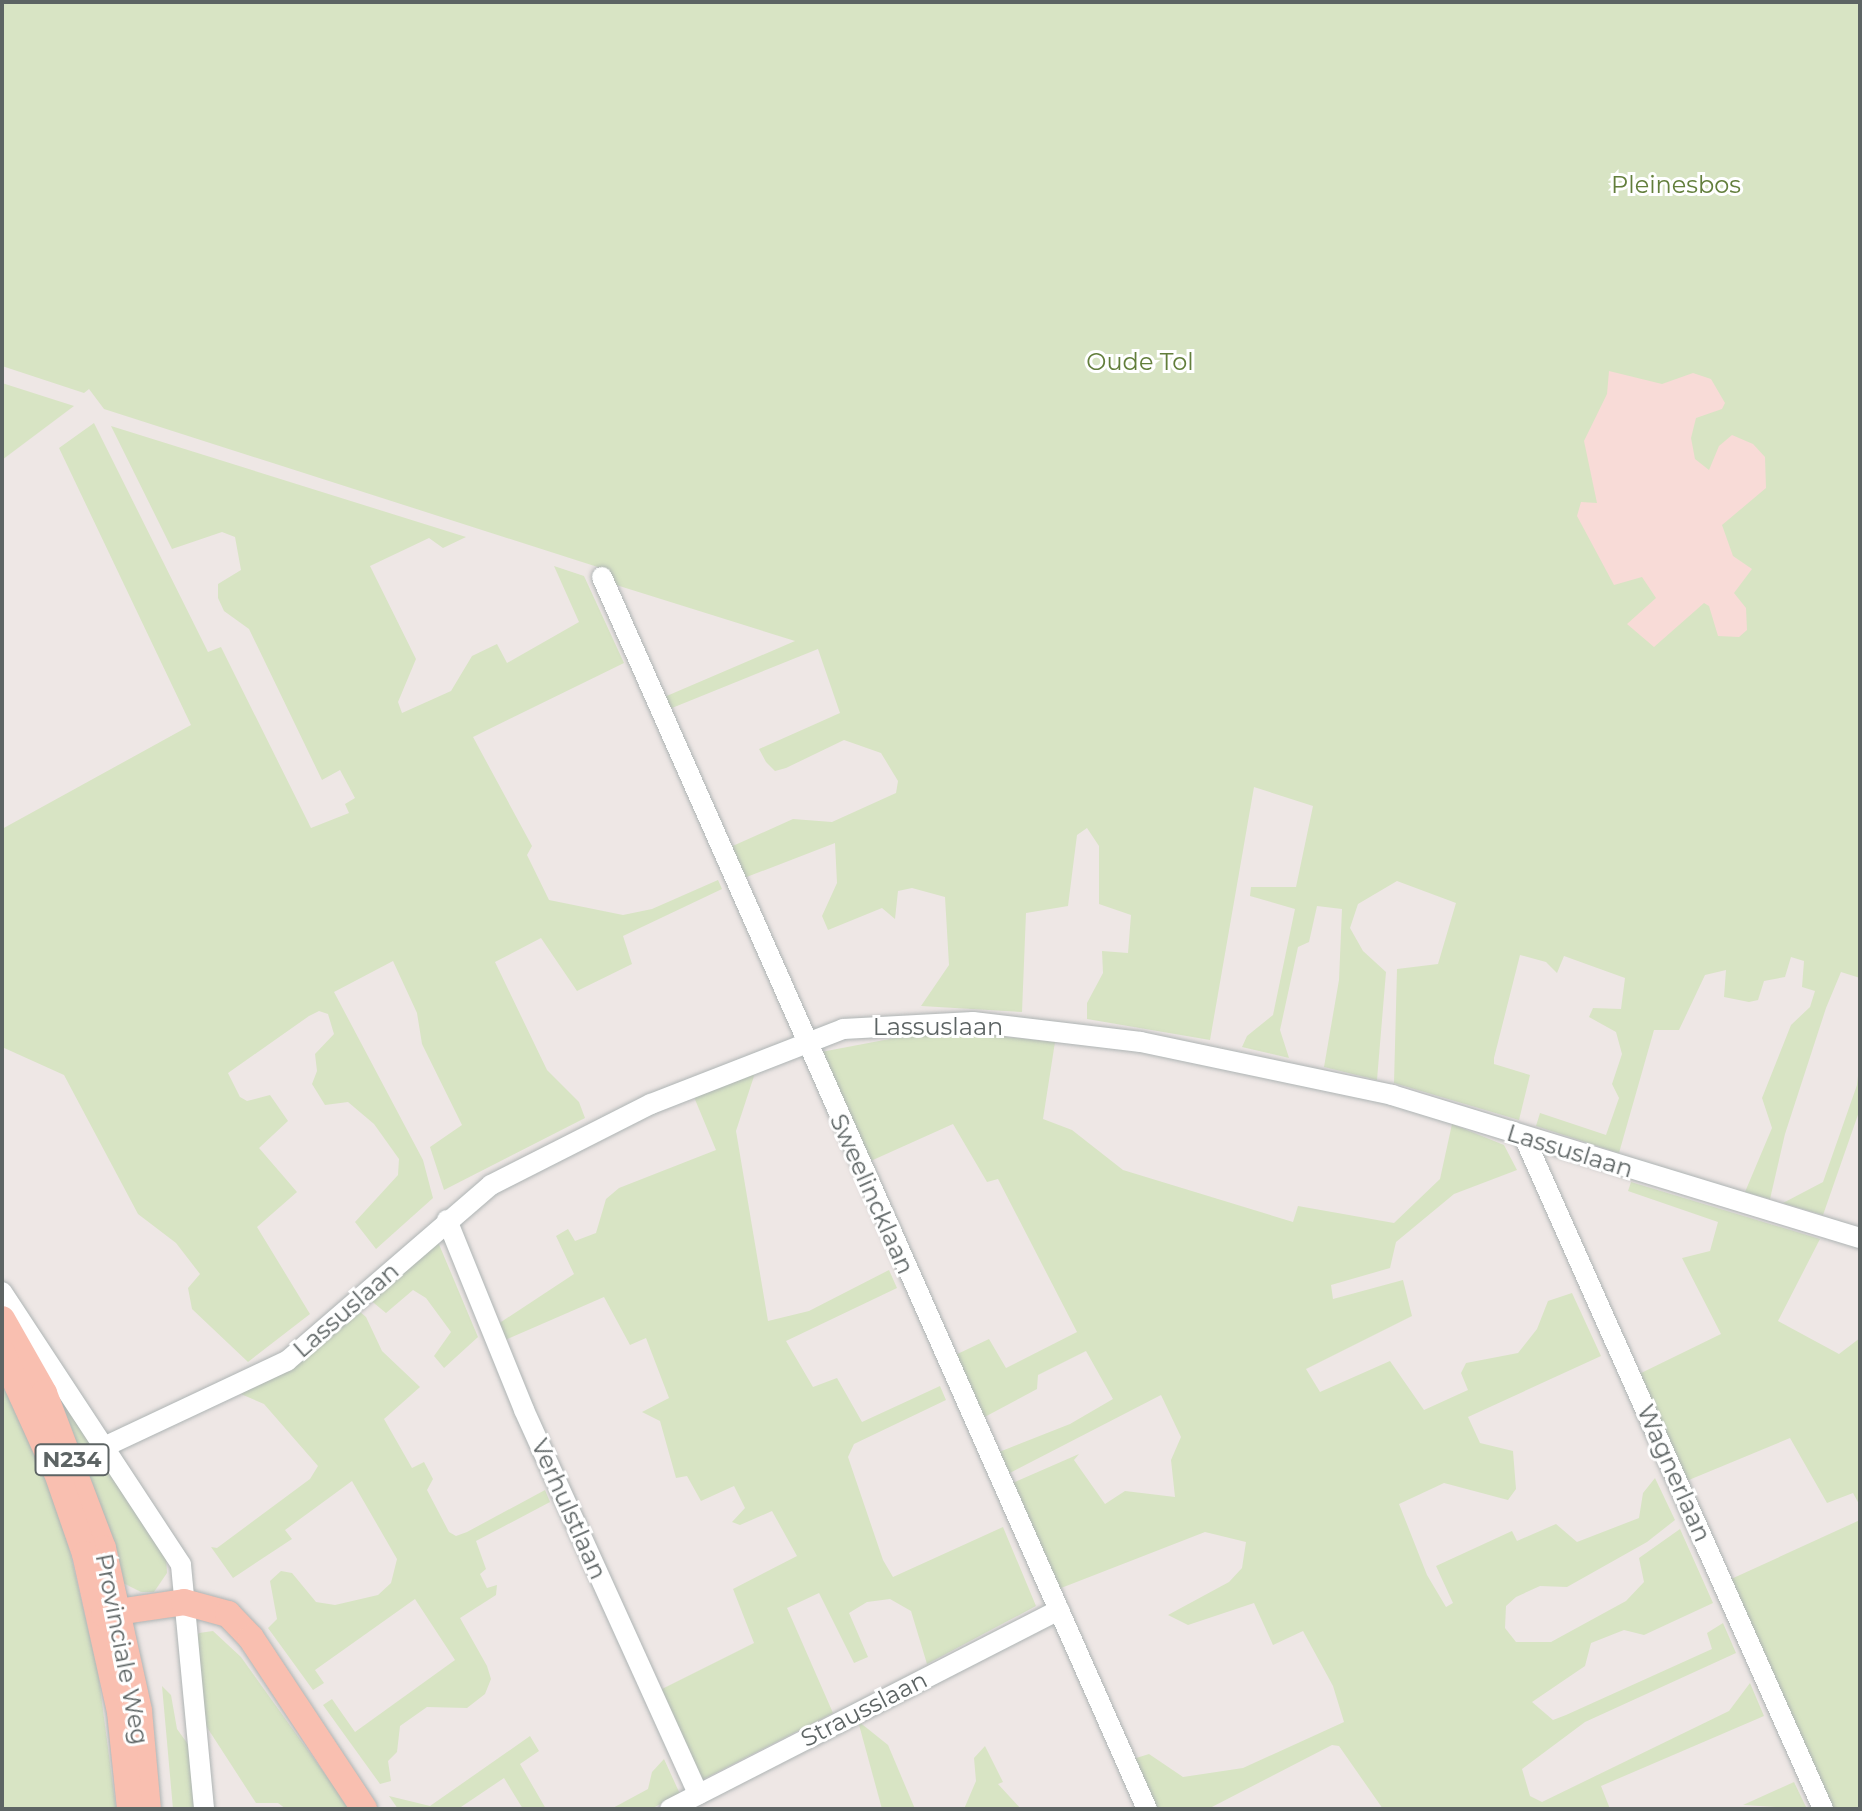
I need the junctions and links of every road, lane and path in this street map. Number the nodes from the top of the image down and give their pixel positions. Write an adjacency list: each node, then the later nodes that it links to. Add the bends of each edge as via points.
1 (602, 577): 2 (street, Sweelincklaan)
2 (803, 1042): 3 (street, Lassuslaan, via 843,1029 973,1022 1141,1042 1392,1095); 4 (street, Lassuslaan, via 651,1104 541,1158 491,1185); 11 (street, Sweelincklaan)
3 (1524, 1137): 5 (street, Lassuslaan); 20 (street, Wagnerlaan)
4 (447, 1220): 9 (street, Lassuslaan, via 287,1361); 13 (street, Verhulstlaan, via 524,1410)
5 (1860, 1238)
6 (2, 1292): 9 (street)
7 (2, 1319): 12 (main road, Provinciale Weg / N234, via 44,1393 75,1467)
8 (2, 1352): 12 (main road, Provinciale Weg / N234, via 57,1473)
9 (106, 1446): 10 (street, via 181,1565)
10 (184, 1602): 12 (main road); 16 (street); 17 (main road, via 215,1607 242,1627)
11 (1059, 1610): 13 (street, Strausslaan); 19 (street, Sweelincklaan)
12 (110, 1612): 14 (main road, Provinciale Weg / N234); 15 (main road, Provinciale Weg / N234, via 139,1711)
13 (698, 1794): 18 (street, Strausslaan)
14 (130, 1809)
15 (148, 1809)
16 (204, 1809)
17 (364, 1809)
18 (670, 1809)
19 (1147, 1809)
20 (1823, 1809)

